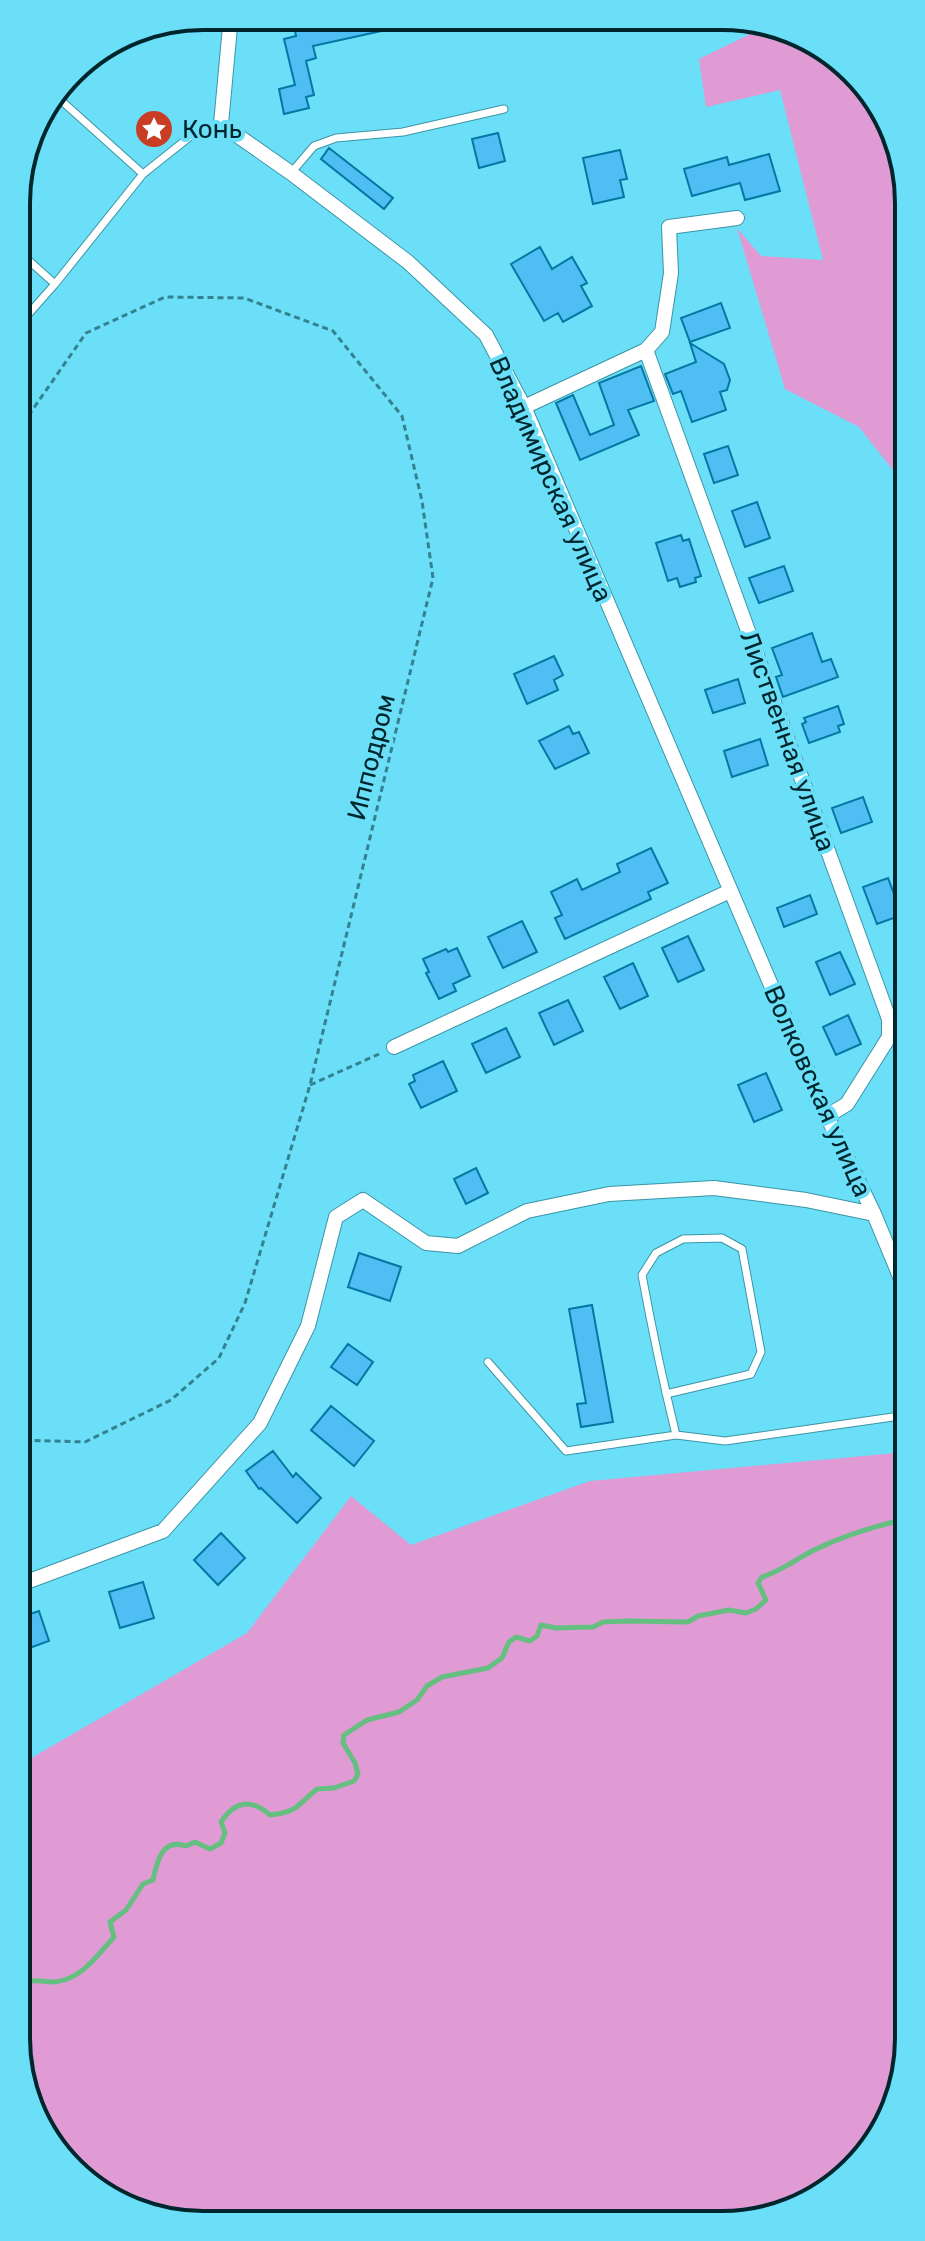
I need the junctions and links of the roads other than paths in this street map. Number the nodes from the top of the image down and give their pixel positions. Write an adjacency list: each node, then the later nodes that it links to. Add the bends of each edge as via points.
1 (230, 30): 4 (street)
2 (63, 102): 6 (lane)
3 (504, 109): 5 (lane, via 403,132 336,138 314,146)
4 (221, 124): 5 (street, Владимирская улица); 6 (lane, via 197,131)
5 (291, 173): 12 (street, Владимирская улица, via 408,262 486,335)
6 (143, 174): 9 (lane)
7 (737, 218): 11 (street, via 669,227 671,273 662,332)
8 (30, 262): 9 (lane)
9 (55, 284): 10 (lane)
10 (30, 312)
11 (646, 350): 12 (street); 15 (street, Лиственная улица, via 889,1019)
12 (524, 407): 13 (street, Владимирская улица)
13 (730, 891): 16 (street); 17 (street, Волковская улица)
14 (895, 1035): 15 (lane)
15 (889, 1037): 17 (street, via 847,1104)
16 (394, 1047)
17 (827, 1116): 18 (street, Волковская улица)
18 (874, 1214): 19 (street, Волковская улица); 24 (street, via 714,1188 609,1194 527,1211 458,1246 426,1243 363,1200 336,1217 308,1326 260,1423 163,1531)
19 (895, 1265)
20 (488, 1362): 23 (lane, via 566,1451)
21 (666, 1394): 21 (lane, via 642,1275 656,1253 683,1239 722,1238 742,1249 761,1352 751,1374); 23 (lane)
22 (895, 1417): 23 (lane, via 725,1441)
23 (676, 1435)
24 (30, 1581)

